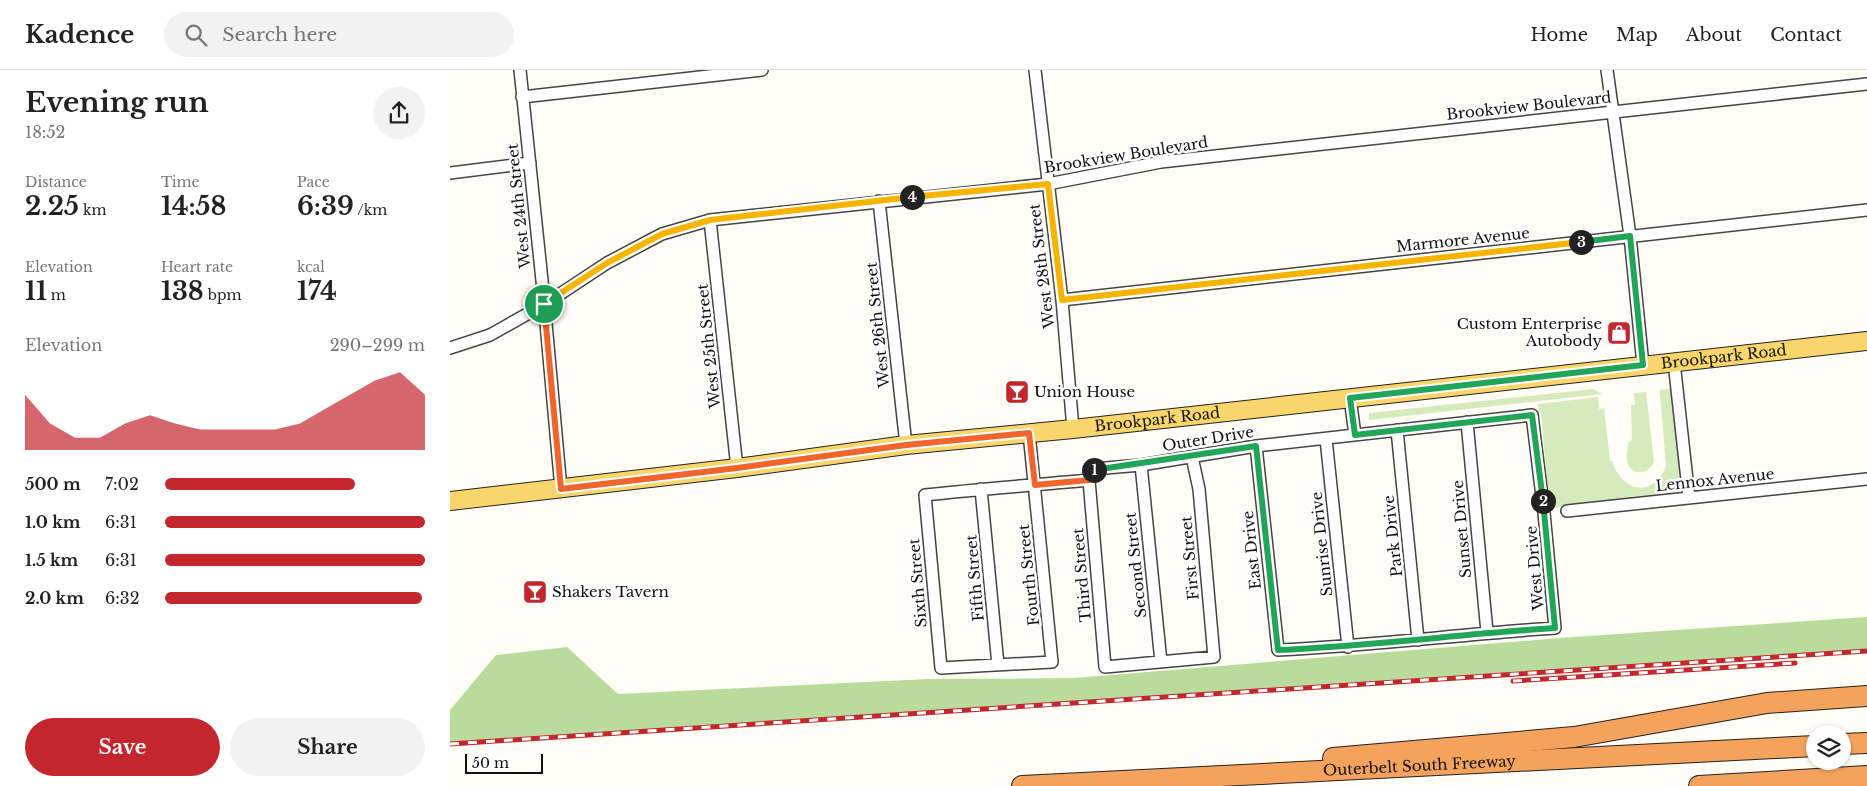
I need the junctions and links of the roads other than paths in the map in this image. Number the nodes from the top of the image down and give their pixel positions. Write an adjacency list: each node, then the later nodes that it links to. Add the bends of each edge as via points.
1 (520, 70): 6 (street, West 24th Street)
2 (762, 70): 6 (street)
3 (1035, 70): 10 (street, West 28th Street)
4 (1606, 70): 7 (street)
5 (1867, 84): 7 (street, Brookview Boulevard)
6 (522, 97): 8 (street, West 24th Street)
7 (1612, 112): 10 (street, Brookview Boulevard, via 1161,162); 14 (street)
8 (530, 163): 9 (street); 16 (street, West 24th Street)
9 (450, 173)
10 (1048, 184): 11 (street, Brookview Boulevard); 15 (street, West 28th Street)
11 (879, 201): 13 (street, Brookview Boulevard); 29 (street, West 26th Street)
12 (1867, 210): 14 (street, Marmore Avenue)
13 (710, 220): 16 (street, Brookview Boulevard, via 662,234 607,263); 33 (street, West 25th Street)
14 (1630, 236): 15 (street, Marmore Avenue); 20 (street)
15 (1062, 300): 24 (street, West 28th Street)
16 (544, 304): 18 (street, Brookview Boulevard, via 490,335); 37 (street, West 24th Street)
17 (1867, 340): 19 (main road, Brookpark Road)
18 (450, 348)
19 (1674, 362): 20 (main road, Brookpark Road); 40 (street)
20 (1643, 365): 21 (main road, Brookpark Road)
21 (1350, 398): 24 (main road, Brookpark Road); 27 (street)
22 (1532, 415): 23 (street, Outer Drive); 43 (street, West Drive, via 1555,628)
23 (1467, 422): 25 (street, Outer Drive); 43 (street, Sunset Drive)
24 (1074, 429): 26 (main road, Brookpark Road)
25 (1397, 430): 27 (street, Outer Drive); 44 (street, Park Drive)
26 (1029, 433): 29 (main road, Brookpark Road); 36 (street, Fourth Street)
27 (1355, 435): 28 (street, Outer Drive)
28 (1326, 439): 30 (street, Outer Drive); 45 (street, Sunrise Drive)
29 (906, 445): 33 (main road, Brookpark Road)
30 (1256, 446): 31 (street, Outer Drive); 45 (street, East Drive, via 1278,650)
31 (1192, 456): 32 (street, Outer Drive); 46 (street, First Street, via 1199,488 1214,657)
32 (1140, 465): 35 (street, Outer Drive, via 1094,470); 46 (street, Second Street)
33 (737, 468): 37 (main road, Brookpark Road)
34 (1867, 479): 40 (street, Lennox Avenue)
35 (1089, 480): 36 (street, Outer Drive); 46 (street, Third Street, via 1105,667)
36 (1035, 485): 38 (street, Outer Drive); 47 (street, Fourth Street, via 1052,662)
37 (561, 489): 41 (main road, Brookpark Road)
38 (981, 489): 39 (street, Outer Drive); 47 (street, Fifth Street)
39 (925, 495): 47 (street, Sixth Street, via 941,668)
40 (1689, 498): 42 (street, Lennox Avenue)
41 (450, 501)
42 (1567, 511)
43 (1487, 632): 44 (street)
44 (1418, 640): 45 (street)
45 (1348, 647)
46 (1161, 662)
47 (998, 665)
48 (1867, 696): 53 (highway, via 1766,703 1574,737 1294,762)
49 (1867, 743): 50 (highway)
50 (1851, 744)
51 (1806, 746): 53 (highway, Outerbelt South Freeway)
52 (1867, 776): 55 (highway)
53 (1198, 778): 54 (highway, Outerbelt South Freeway)
54 (1022, 786)
55 (1699, 786)

